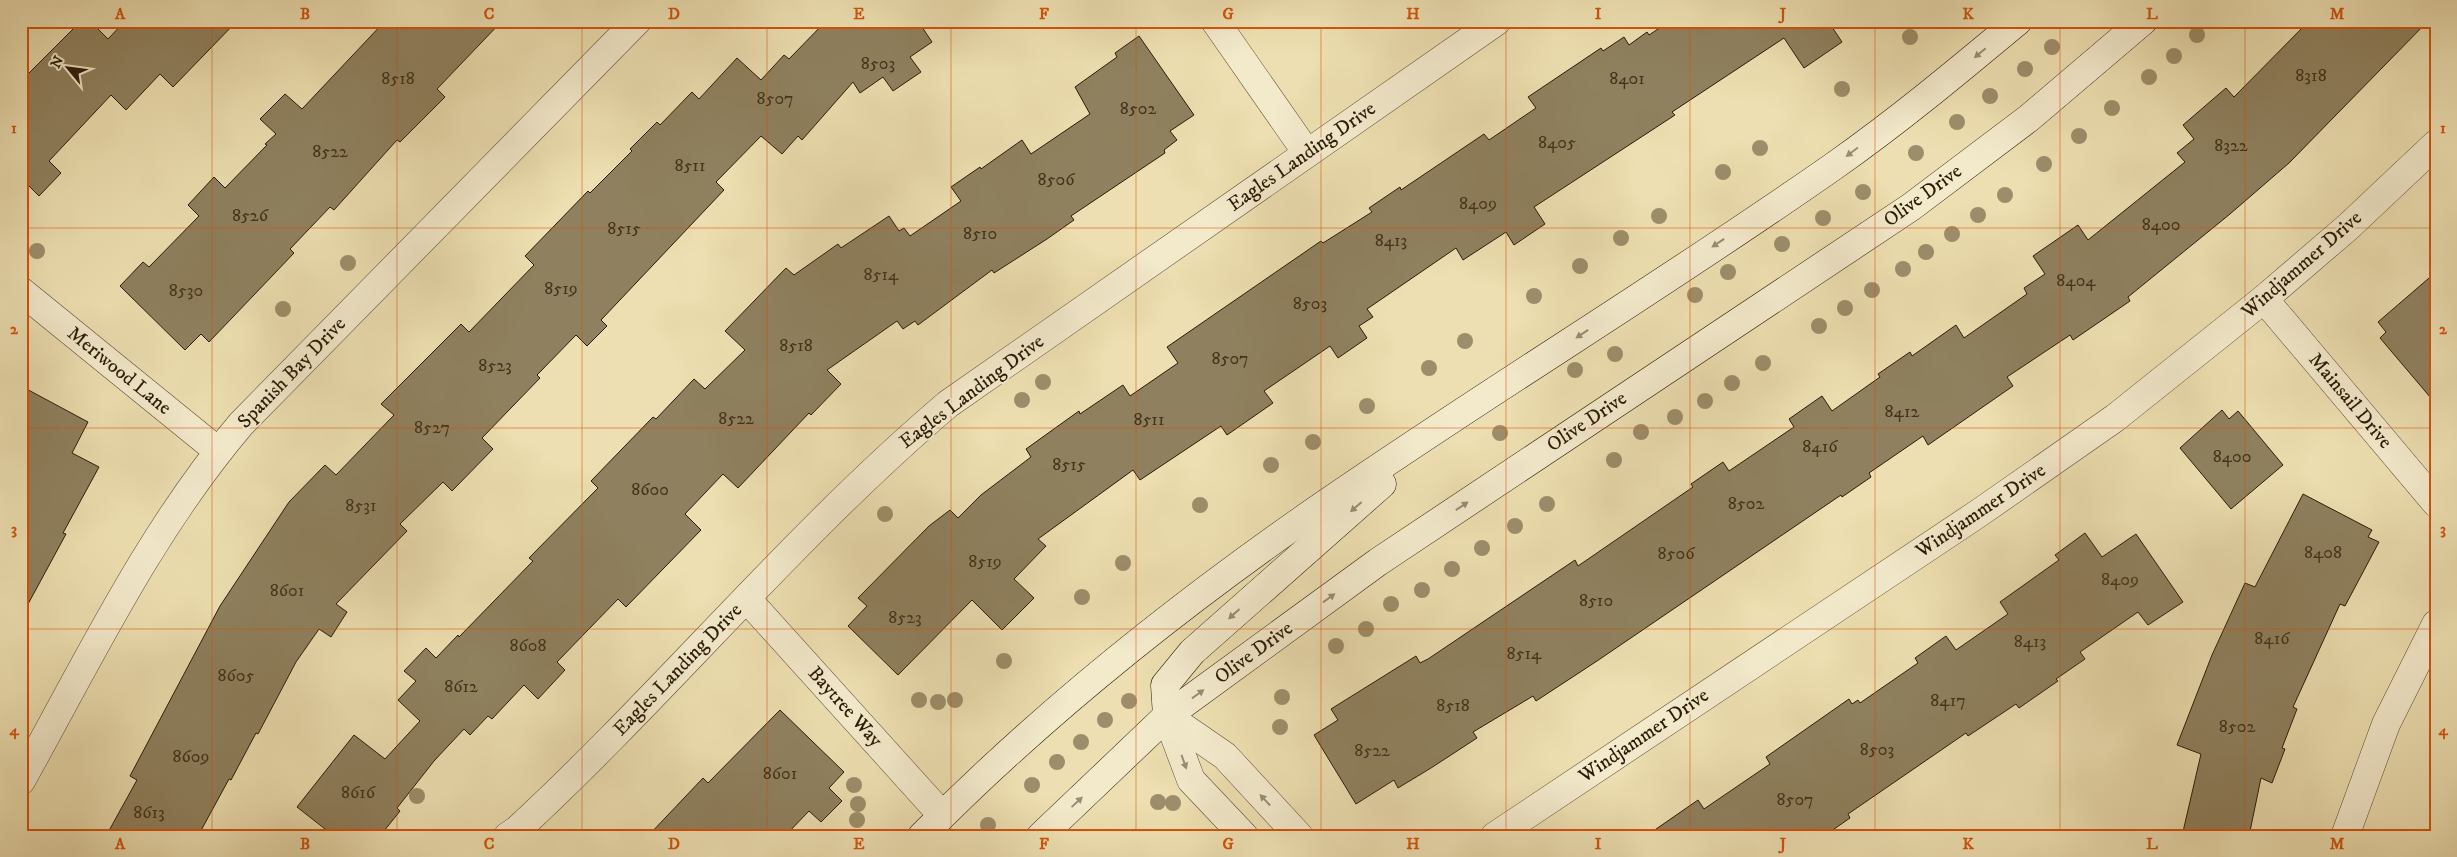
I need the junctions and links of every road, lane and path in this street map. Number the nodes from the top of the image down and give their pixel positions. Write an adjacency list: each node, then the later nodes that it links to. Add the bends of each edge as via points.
1 (637, 21): 11 (street, Spanish Bay Drive)
2 (1216, 21): 7 (street)
3 (1497, 21): 7 (street, Eagles Landing Drive)
4 (2018, 21): 10 (street, one-way to 10, via 1953,76 1835,165)
5 (2143, 21): 15 (street, Olive Drive, one-way to 5, via 1378,562 1911,207 2029,118)
6 (2436, 144): 9 (street, Windjammer Drive, via 2348,227)
7 (1307, 153): 13 (street, Eagles Landing Drive, via 948,404 888,455)
8 (21, 291): 11 (street, Meriwood Lane)
9 (2264, 299): 12 (street, Mainsail Drive); 23 (street, Windjammer Drive, via 2115,418 1980,513)
10 (1458, 417): 15 (street, one-way to 15, via 1192,652 1165,685); 17 (street, via 1302,520 1182,608 1030,734)
11 (218, 451): 16 (street, Spanish Bay Drive, via 170,516 138,569)
12 (2436, 503)
13 (747, 599): 17 (street, Baytree Way); 18 (street, Eagles Landing Drive, via 573,778)
14 (2436, 624): 24 (street, via 2386,724)
15 (1167, 716): 20 (street, Olive Drive, one-way to 15); 21 (street, one-way to 21, via 1191,780); 22 (street, one-way to 15, via 1225,756)
16 (21, 781)
17 (945, 825): 19 (street)
18 (508, 836)
19 (922, 836)
20 (1041, 836)
21 (1244, 836)
22 (1298, 836)
23 (1494, 836)
24 (2345, 836)

